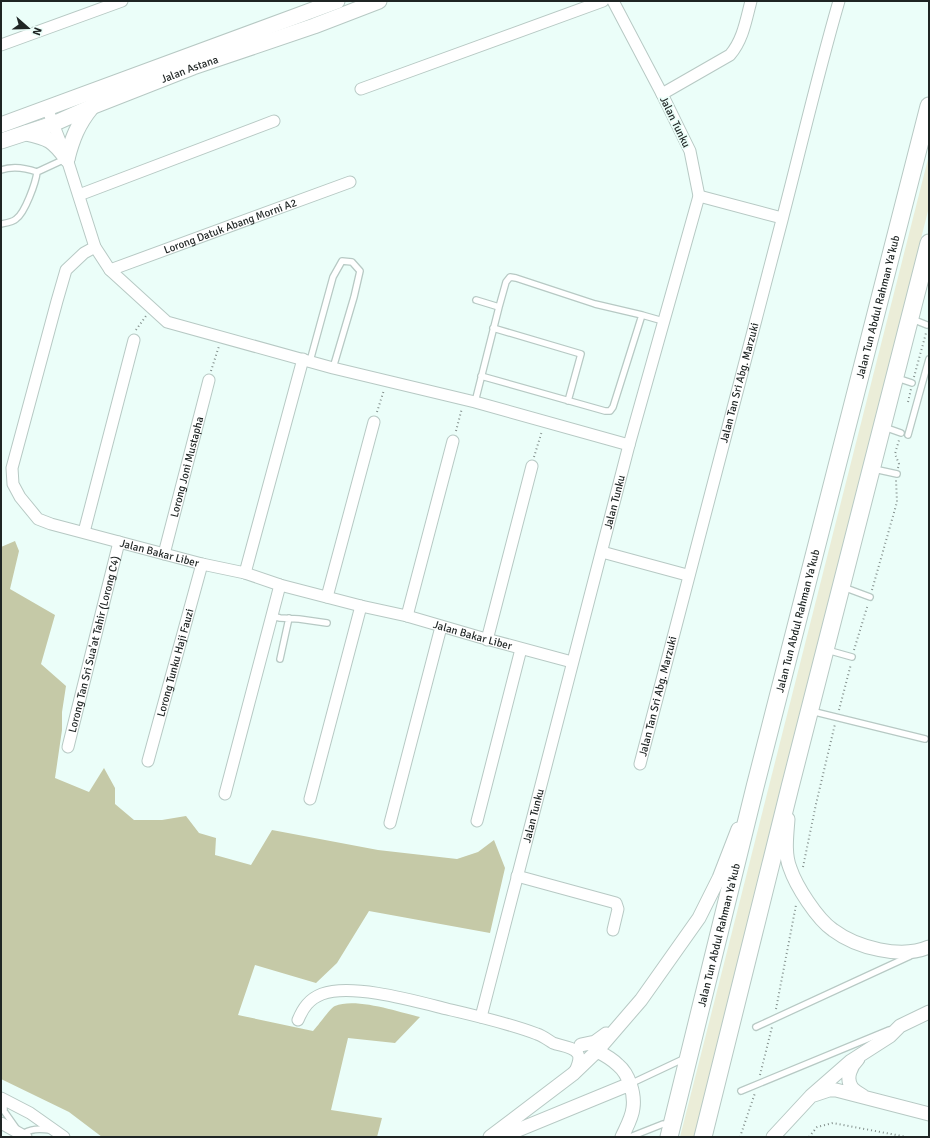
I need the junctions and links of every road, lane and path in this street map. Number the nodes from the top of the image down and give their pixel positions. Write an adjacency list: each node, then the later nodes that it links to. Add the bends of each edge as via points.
1 (122, 1): 10 (street)
2 (313, 1): 9 (main road)
3 (379, 1): 8 (main road, Jalan Astana)
4 (603, 1): 11 (street)
5 (612, 1): 12 (street, Jalan Tunku)
6 (751, 1): 12 (street, via 737,47 730,55)
7 (839, 1): 27 (street, Jalan Tan Sri Abg. Marzuki)
8 (341, 5): 9 (main road, Jalan Astana); 14 (main road, Jalan Astana, via 314,26 193,67)
9 (301, 14): 15 (main road, Jalan Astana)
10 (1, 45)
11 (362, 89)
12 (662, 94): 26 (street, Jalan Tunku, via 690,151)
13 (929, 106): 93 (main road, Jalan Tun Abdul Rahman Ya'kub)
14 (91, 107): 17 (main road, Jalan Astana); 21 (main road, via 76,129)
15 (47, 108): 17 (street); 18 (main road, Jalan Astana)
16 (274, 121): 25 (street)
17 (53, 124): 19 (main road, Jalan Astana); 21 (street)
18 (1, 125)
19 (26, 133): 20 (main road, Jalan Astana); 21 (main road, via 40,136 56,144)
20 (1, 141)
21 (67, 159): 23 (lane); 25 (street)
22 (1, 170): 23 (lane, via 8,167)
23 (37, 172): 28 (lane, via 20,214 15,220)
24 (350, 182): 31 (street, Lorong Datuk Abang Morni A2)
25 (79, 195): 30 (street)
26 (699, 196): 27 (street); 38 (street, Jalan Tunku)
27 (782, 218): 70 (street, Jalan Tan Sri Abg. Marzuki)
28 (1, 224)
29 (929, 243): 32 (main road)
30 (95, 247): 31 (street); 64 (street, Jalan Bakar Liber, via 84,253 66,270 12,468 13,484 38,519)
31 (110, 270): 35 (street)
32 (926, 270): 37 (main road)
33 (476, 300): 34 (lane)
34 (499, 307): 36 (lane, via 506,282 510,278 516,278 594,304); 40 (lane)
35 (152, 309): 41 (street, via 167,322); 42 (path, via 139,324)
36 (642, 315): 38 (lane); 52 (lane, via 610,411)
37 (910, 318): 39 (lane); 47 (main road)
38 (663, 321): 60 (street, Jalan Tunku)
39 (927, 325): 50 (path)
40 (493, 328): 46 (lane); 52 (lane, via 581,354)
41 (221, 337): 44 (street); 48 (path)
42 (134, 340): 64 (street)
43 (929, 359): 58 (lane)
44 (306, 360): 45 (street); 45 (lane, via 333,278 342,261 352,262 360,270); 69 (street)
45 (333, 368): 49 (street)
46 (481, 376): 51 (lane); 52 (lane)
47 (894, 378): 50 (lane); 56 (main road)
48 (209, 380): 67 (street, Lorong Joni Mustapha)
49 (386, 381): 51 (street); 54 (path)
50 (912, 383): 53 (path)
51 (470, 400): 55 (street); 59 (path)
52 (568, 401)
53 (907, 405)
54 (374, 422): 73 (street)
55 (544, 422): 60 (street); 61 (path)
56 (882, 426): 57 (lane); 62 (main road)
57 (901, 433): 63 (path, via 895,454 899,464)
58 (908, 435)
59 (453, 441): 77 (street)
60 (629, 445): 66 (street, Jalan Tunku)
61 (532, 466): 81 (street)
62 (871, 468): 63 (lane); 72 (main road)
63 (897, 474): 74 (path, via 897,502)
64 (84, 532): 65 (street, Jalan Bakar Liber)
65 (119, 542): 67 (street, Jalan Bakar Liber); 90 (street, Lorong Tan Sri Sua'at Tahir (Lorong C4))
66 (602, 552): 70 (street); 86 (street, Jalan Tunku)
67 (164, 554): 68 (street, Jalan Bakar Liber)
68 (202, 564): 69 (street, Jalan Bakar Liber); 91 (street, Lorong Tunku Haji Fauzi)
69 (245, 574): 71 (street, Jalan Bakar Liber)
70 (687, 575): 92 (street, Jalan Tan Sri Abg. Marzuki)
71 (280, 585): 73 (street, Jalan Bakar Liber); 76 (street)
72 (841, 586): 74 (lane); 83 (main road)
73 (327, 597): 75 (street, Jalan Bakar Liber)
74 (870, 597): 84 (path)
75 (361, 606): 77 (street, Jalan Bakar Liber); 96 (street)
76 (272, 616): 78 (lane); 95 (street)
77 (407, 616): 80 (street, Jalan Bakar Liber)
78 (289, 618): 79 (lane); 85 (lane)
79 (327, 624)
80 (441, 627): 81 (street, Jalan Bakar Liber); 98 (street)
81 (487, 640): 82 (street, Jalan Bakar Liber)
82 (521, 649): 86 (street, Jalan Bakar Liber); 97 (street)
83 (825, 650): 84 (lane); 87 (main road)
84 (852, 657): 88 (path)
85 (280, 659)
86 (572, 662): 99 (street, Jalan Tunku)
87 (809, 711): 88 (lane); 94 (main road)
88 (837, 718): 89 (lane); 100 (path, via 805,851)
89 (925, 739)
90 (68, 747)
91 (148, 761)
92 (640, 764)
93 (756, 787): 109 (street, via 719,878 698,918 641,1000); 125 (main road, Jalan Tun Abdul Rahman Ya'kub)
94 (790, 787): 100 (street, via 786,841 789,866); 132 (main road)
95 (225, 794)
96 (310, 799)
97 (477, 821)
98 (390, 823)
99 (517, 876): 101 (street, via 616,903 618,909); 104 (street, Jalan Tunku)
100 (799, 890): 102 (street, via 832,930 851,941 897,952); 105 (path)
101 (613, 930)
102 (924, 950): 105 (lane)
103 (929, 1012): 107 (street)
104 (481, 1017): 106 (street, via 386,995 332,991 311,1000 303,1008); 110 (street)
105 (775, 1018): 108 (lane); 117 (path)
106 (298, 1020)
107 (900, 1026): 112 (street, via 890,1036); 117 (lane)
108 (756, 1027)
109 (613, 1032): 111 (street, via 605,1034 595,1042); 113 (street)
110 (540, 1035): 111 (street, via 553,1036); 115 (street, via 577,1053 578,1064)
111 (581, 1045): 113 (street)
112 (869, 1048): 119 (street, via 850,1060); 120 (street, via 852,1065 849,1077 853,1089)
113 (597, 1051): 115 (street); 116 (street, via 619,1066)
114 (681, 1060): 116 (lane)
115 (573, 1074): 128 (street)
116 (630, 1084): 129 (street); 130 (street, via 633,1108)
117 (758, 1084): 118 (lane); 133 (path)
118 (741, 1091)
119 (811, 1096): 120 (street, via 836,1090); 134 (street)
120 (863, 1096): 122 (street)
121 (2, 1098): 124 (street); 126 (lane, via 4,1111)
122 (929, 1114)
123 (1, 1123): 126 (street)
124 (55, 1130): 126 (lane, via 37,1128 28,1130); 127 (street)
125 (666, 1130): 131 (lane)
126 (23, 1136)
127 (64, 1137)
128 (490, 1137)
129 (501, 1137)
130 (622, 1137)
131 (630, 1137)
132 (703, 1137)
133 (740, 1137)
134 (773, 1137)
135 (809, 1137): 136 (path, via 817,1127 833,1123)
136 (907, 1137)

